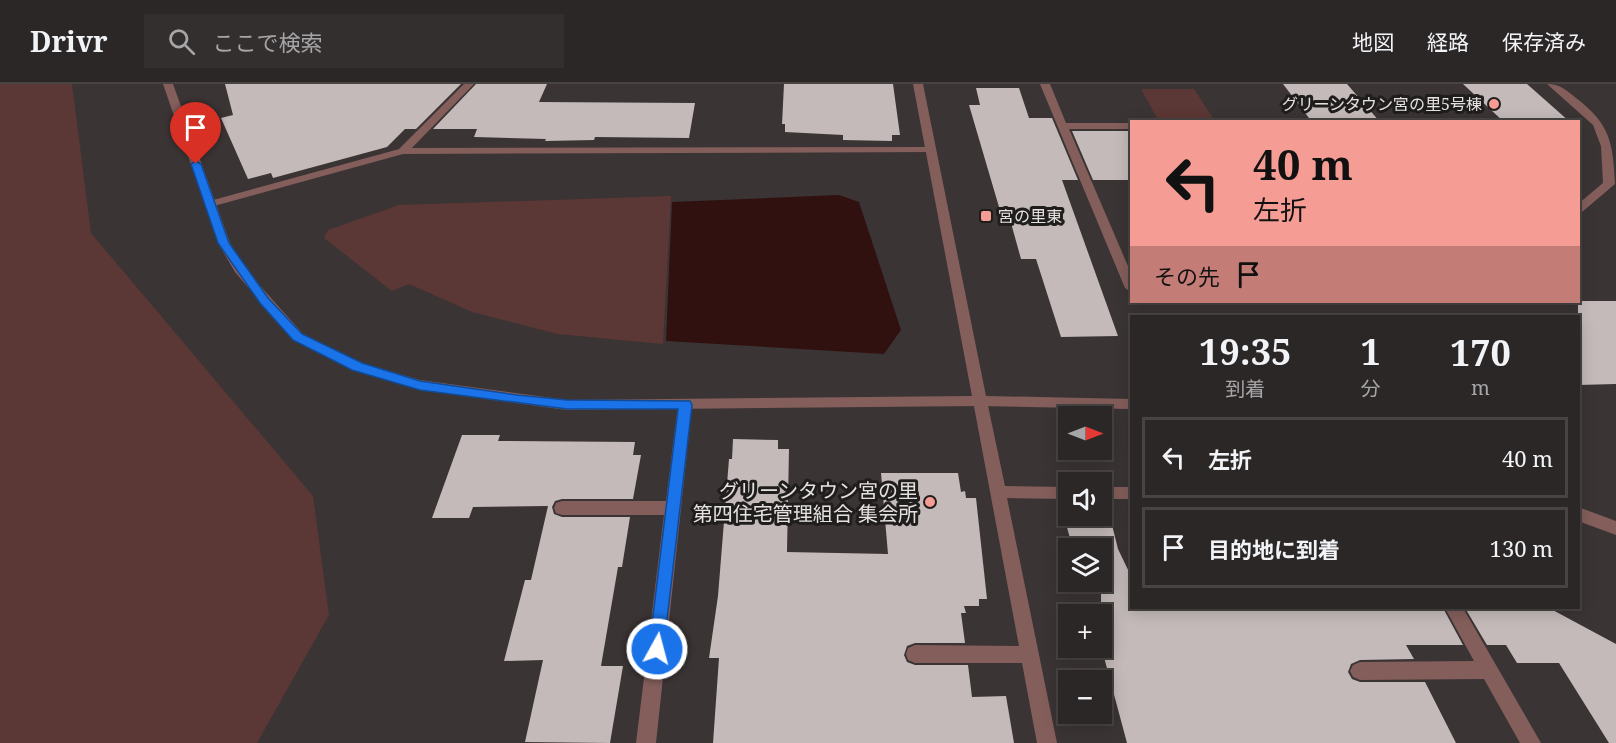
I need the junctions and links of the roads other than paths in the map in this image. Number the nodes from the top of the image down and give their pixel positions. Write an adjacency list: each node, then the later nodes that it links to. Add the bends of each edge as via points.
1 (168, 84): 10 (street)
2 (469, 84): 9 (street)
3 (918, 84): 8 (street)
4 (1045, 84): 6 (street)
5 (1552, 84): 11 (street, via 1602,125 1609,148 1610,184)
6 (1062, 126): 7 (street); 12 (street)
7 (1130, 126)
8 (931, 150): 9 (street); 13 (street)
9 (403, 151): 10 (street)
10 (210, 204): 15 (street, via 224,243 264,301 298,337 357,366 420,385 517,400 567,405)
11 (1580, 208)
12 (1130, 286)
13 (980, 401): 14 (street); 15 (street); 16 (street)
14 (1130, 404)
15 (685, 405): 21 (street)
16 (998, 492): 17 (street); 26 (street)
17 (1058, 493)
18 (1112, 493): 19 (street)
19 (1130, 493)
20 (562, 508): 21 (street)
21 (675, 508): 29 (street)
22 (1580, 515): 23 (street)
23 (1616, 528)
24 (1455, 609): 27 (street)
25 (915, 654): 26 (street)
26 (1030, 655): 30 (street)
27 (1490, 670): 28 (street); 31 (street)
28 (1359, 671)
29 (646, 743)
30 (1047, 743)
31 (1531, 743)

